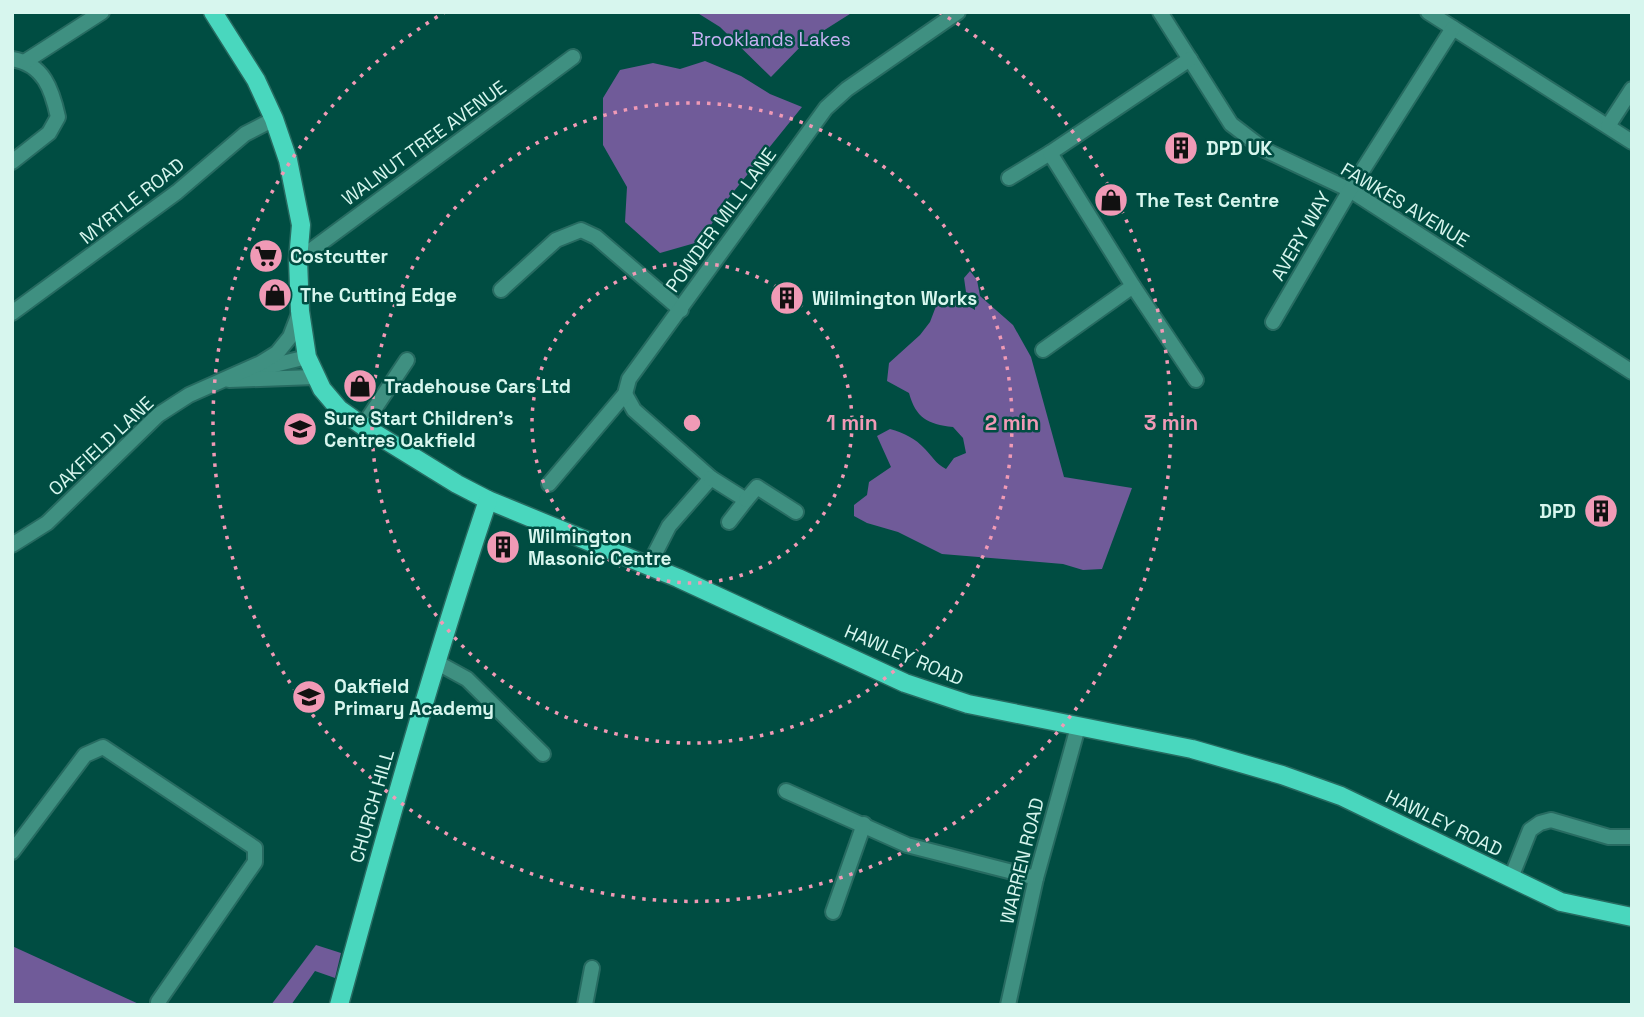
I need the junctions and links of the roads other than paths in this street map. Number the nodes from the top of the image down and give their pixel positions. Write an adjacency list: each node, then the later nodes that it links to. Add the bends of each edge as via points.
1 (102, 12): 9 (street)
2 (213, 12): 11 (main road, HAWLEY ROAD, via 255,76)
3 (958, 12): 21 (street, POWDER MILL LANE, via 826,108)
4 (1160, 12): 8 (street, FAWKES AVENUE)
5 (1428, 12): 6 (street)
6 (1447, 20): 12 (street); 17 (street, AVERY WAY)
7 (573, 57): 18 (street, WALNUT TREE AVENUE)
8 (1190, 59): 14 (street); 17 (street, FAWKES AVENUE, via 1231,124 1273,155)
9 (19, 60): 15 (street, via 51,86 58,117 50,134)
10 (1632, 89): 12 (street)
11 (274, 119): 18 (main road, HAWLEY ROAD, via 295,188 301,225); 23 (street, MYRTLE ROAD, via 244,134 177,192)
12 (1608, 126): 13 (street)
13 (1632, 142)
14 (1050, 153): 16 (street); 19 (street)
15 (12, 162)
16 (1009, 178)
17 (1350, 190): 24 (street, AVERY WAY); 28 (street, FAWKES AVENUE)
18 (298, 260): 22 (main road, HAWLEY ROAD)
19 (1133, 286): 25 (street); 30 (street)
20 (501, 290): 21 (street, via 555,240 581,230 596,237)
21 (681, 310): 32 (street, POWDER MILL LANE, via 629,379)
22 (300, 311): 26 (main road, HAWLEY ROAD); 31 (street, OAKFIELD LANE, via 283,347 261,363)
23 (12, 313)
24 (1273, 322)
25 (1043, 350)
26 (307, 357): 29 (main road, HAWLEY ROAD); 31 (street, OAKFIELD LANE)
27 (407, 360): 33 (street)
28 (1632, 372)
29 (315, 377): 31 (street, OAKFIELD LANE); 33 (main road, HAWLEY ROAD, via 340,409)
30 (1196, 380)
31 (220, 381): 40 (street, OAKFIELD LANE, via 158,415 47,523)
32 (625, 394): 34 (street, via 634,410); 35 (street, POWDER MILL LANE)
33 (363, 426): 36 (main road, HAWLEY ROAD)
34 (711, 478): 37 (street); 41 (street, via 669,526)
35 (550, 484)
36 (488, 500): 41 (main road, HAWLEY ROAD); 42 (main road, CHURCH HILL)
37 (746, 500): 38 (street, via 757,487); 39 (street)
38 (796, 512)
39 (729, 522)
40 (12, 545)
41 (648, 567): 43 (main road, HAWLEY ROAD, via 905,682 968,704)
42 (436, 662): 44 (street, via 467,679); 55 (main road, CHURCH HILL)
43 (1078, 727): 49 (street, WARREN ROAD); 50 (main road, HAWLEY ROAD, via 1192,750 1282,775 1341,796)
44 (543, 754)
45 (786, 791): 46 (street)
46 (864, 824): 49 (street, via 908,845); 51 (street)
47 (1632, 837): 50 (street, via 1609,837 1551,820 1540,823 1530,830)
48 (12, 852): 54 (street, via 85,755 103,747 255,848 255,862)
49 (1036, 878): 57 (street, WARREN ROAD)
50 (1511, 878): 52 (main road, HAWLEY ROAD, via 1561,902)
51 (833, 912)
52 (1632, 917)
53 (592, 968): 56 (street)
54 (158, 1002)
55 (339, 1005)
56 (585, 1005)
57 (1007, 1005)

